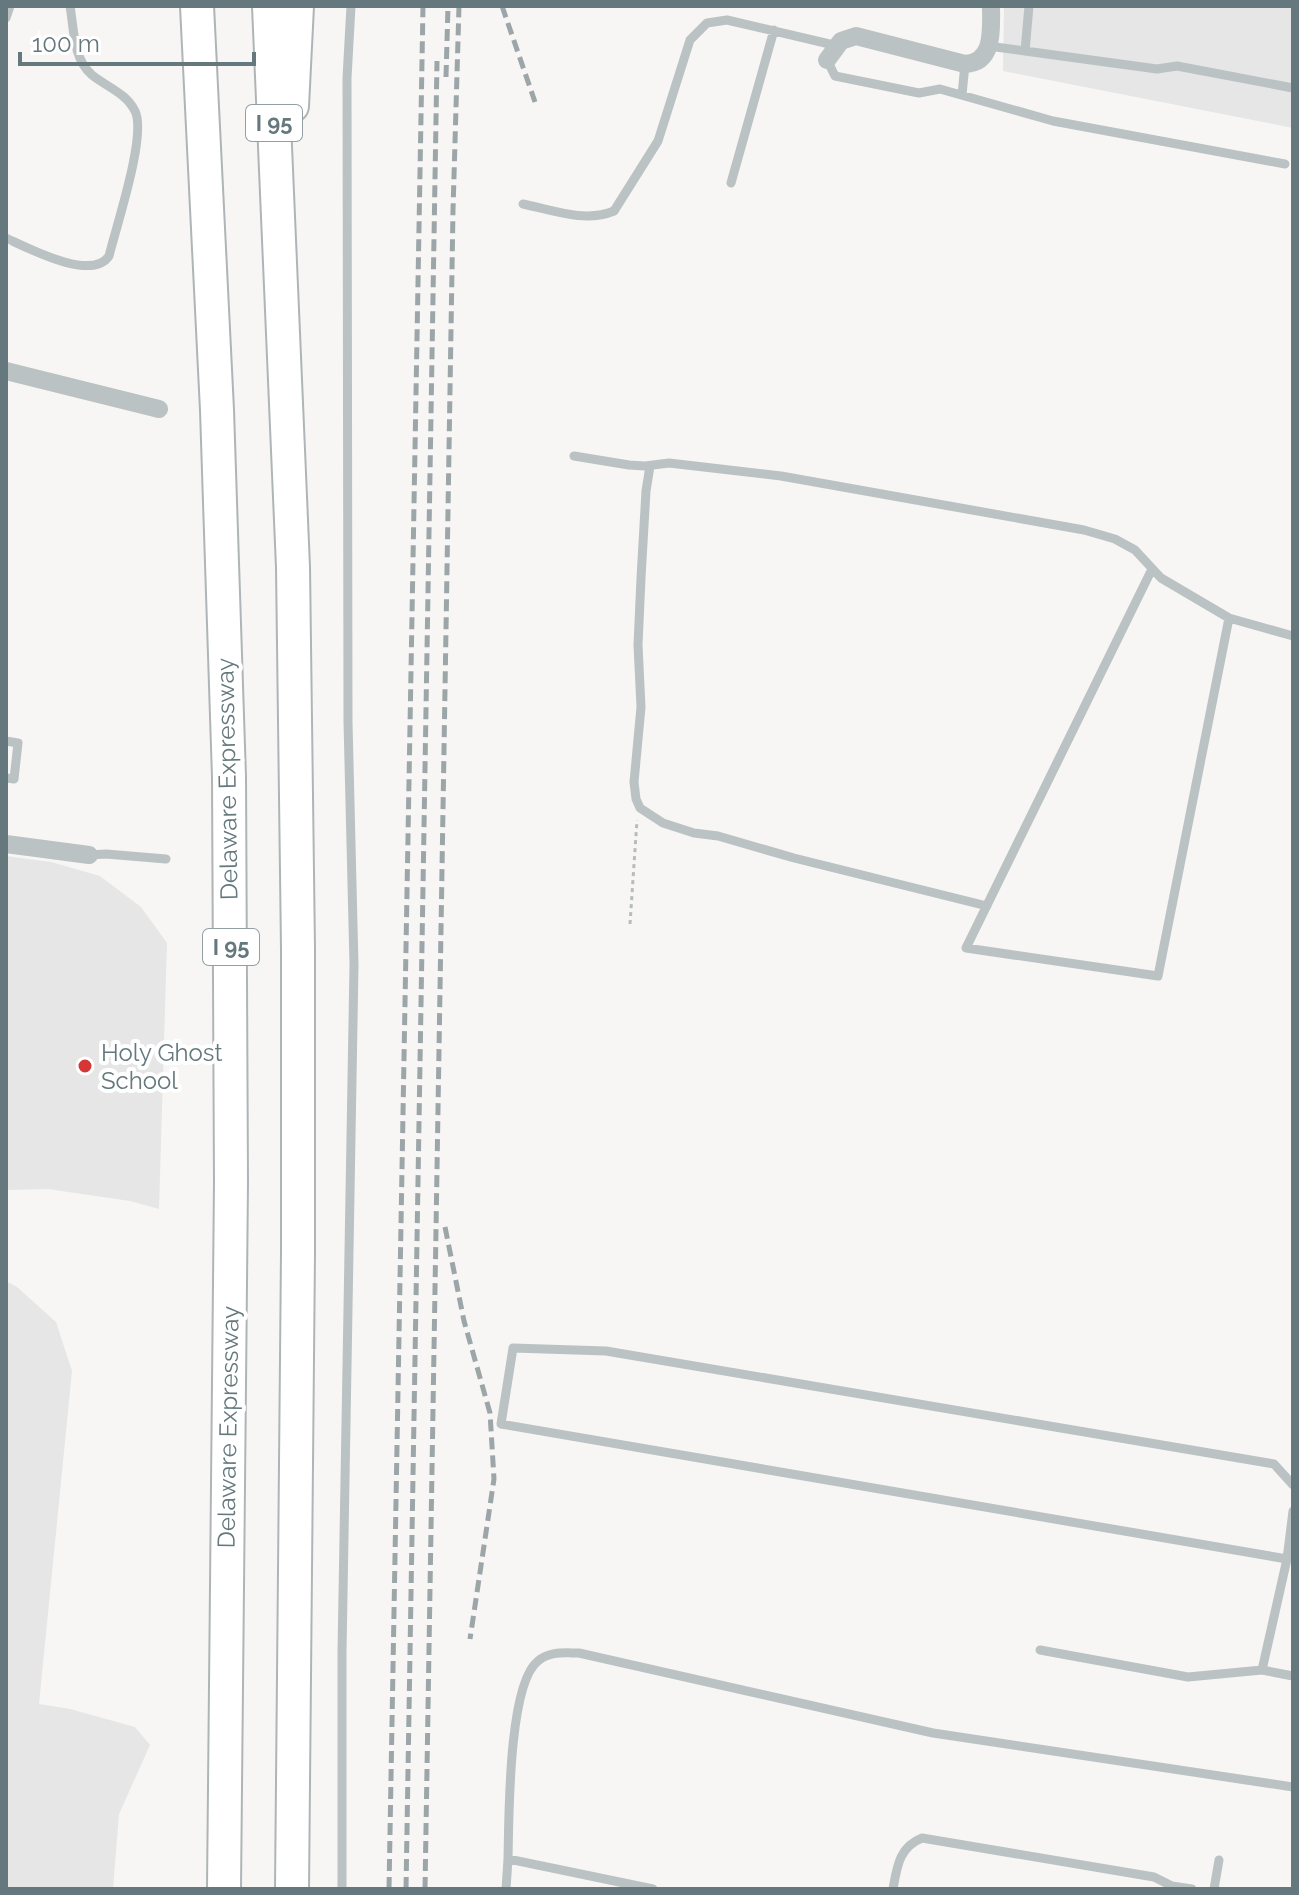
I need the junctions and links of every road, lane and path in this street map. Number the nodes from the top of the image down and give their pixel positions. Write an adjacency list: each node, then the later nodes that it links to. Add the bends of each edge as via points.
1 (10, 6): 9 (lane)
2 (70, 6): 20 (lane, via 83,65 127,100 137,120 134,158 109,256 100,265 86,266)
3 (269, 6): 21 (highway, I 95)
4 (297, 6): 21 (highway, via 290,163)
5 (351, 6): 48 (lane, via 348,736 354,965)
6 (991, 6): 11 (street)
7 (1029, 6): 12 (lane)
8 (195, 15): 46 (highway, Delaware Expressway / I 95, via 216,380 229,777)
9 (6, 18)
10 (774, 30): 13 (lane); 18 (lane); 19 (lane, via 727,20 707,23 690,40 658,141 614,211 602,217 576,216)
11 (988, 46): 12 (lane); 14 (street, via 981,60)
12 (1025, 51): 15 (lane, via 1157,69 1177,66)
13 (832, 53): 14 (street, via 847,38 863,37); 16 (lane, via 835,76 919,93 940,89)
14 (965, 64): 16 (lane)
15 (1293, 88)
16 (962, 95): 17 (lane, via 1053,121)
17 (1285, 164)
18 (731, 183)
19 (523, 204)
20 (6, 238)
21 (279, 240): 47 (highway, I 95, via 293,567 298,949)
22 (6, 371): 23 (street)
23 (159, 409)
24 (574, 456): 25 (lane)
25 (650, 466): 26 (lane, via 669,463 781,476 1084,530 1135,550); 31 (lane, via 638,645 641,707 634,782)
26 (1152, 569): 27 (lane); 35 (lane)
27 (1229, 618): 28 (lane); 35 (lane, via 1158,976 966,948)
28 (1293, 636)
29 (6, 741): 30 (lane, via 18,743 14,779)
30 (6, 778)
31 (640, 808): 35 (lane, via 694,833); 36 (path)
32 (6, 844): 33 (street)
33 (89, 855): 34 (lane)
34 (166, 859)
35 (987, 906)
36 (630, 924)
37 (1293, 1485): 39 (lane, via 1274,1464 606,1351 513,1348 501,1424)
38 (1293, 1513): 39 (lane)
39 (1287, 1559): 41 (lane)
40 (1040, 1650): 41 (lane, via 1188,1677)
41 (1262, 1670): 42 (lane)
42 (1293, 1676)
43 (1293, 1787): 44 (lane, via 933,1733 579,1653 554,1653 536,1662 524,1681 511,1772)
44 (508, 1859): 49 (lane); 50 (lane)
45 (1219, 1860): 53 (lane)
46 (224, 1889)
47 (292, 1889)
48 (342, 1889)
49 (506, 1889)
50 (653, 1889)
51 (893, 1889): 52 (lane, via 899,1858 911,1842 922,1838 1154,1877)
52 (1192, 1889)
53 (1214, 1889)

